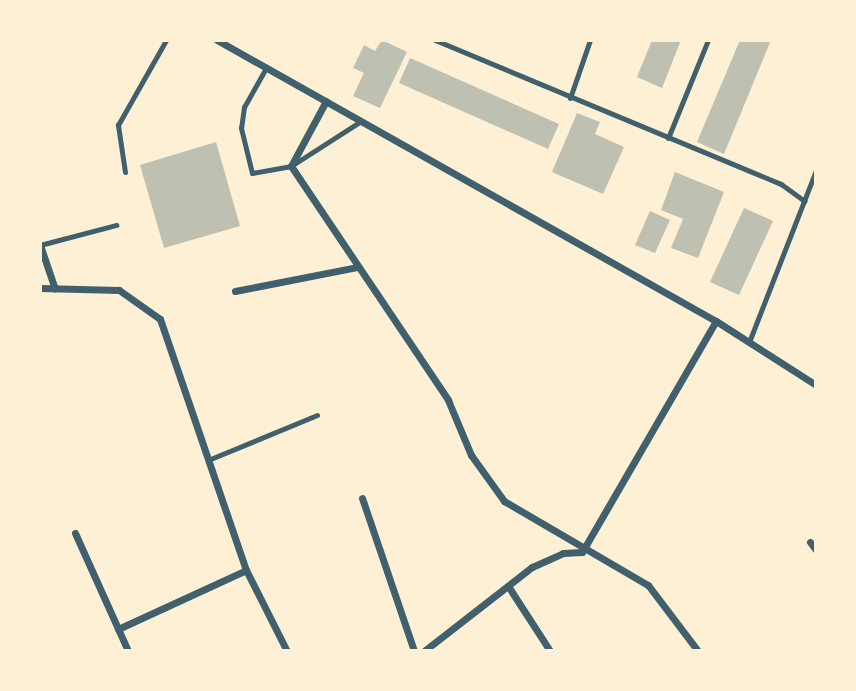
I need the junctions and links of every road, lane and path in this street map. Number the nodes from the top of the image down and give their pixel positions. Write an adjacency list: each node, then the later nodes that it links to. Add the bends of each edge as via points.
1 (166, 40): 13 (lane, via 118,125)
2 (217, 40): 6 (street)
3 (435, 40): 7 (lane)
4 (590, 40): 7 (lane)
5 (708, 40): 10 (lane)
6 (266, 68): 8 (street); 11 (lane, via 244,107 241,128 252,173)
7 (570, 98): 10 (lane)
8 (326, 101): 9 (street); 11 (street)
9 (361, 121): 11 (lane); 21 (street)
10 (668, 138): 14 (lane, via 781,184)
11 (291, 166): 17 (street)
12 (816, 170): 14 (lane)
13 (125, 172)
14 (804, 201): 22 (lane)
15 (116, 225): 16 (lane)
16 (40, 245): 19 (street)
17 (357, 267): 20 (street); 30 (street, via 448,400 471,455 504,501)
18 (40, 288): 19 (street)
19 (55, 289): 25 (street, via 118,290 147,304 160,319)
20 (235, 291)
21 (716, 321): 22 (street); 30 (street)
22 (749, 342): 23 (street)
23 (816, 385)
24 (317, 415): 25 (lane)
25 (208, 460): 31 (street)
26 (362, 498): 36 (street)
27 (75, 533): 33 (street)
28 (810, 542): 29 (street)
29 (816, 550)
30 (582, 552): 32 (street, via 563,553); 39 (street, via 648,585)
31 (246, 570): 33 (street); 35 (street)
32 (508, 586): 37 (street); 38 (street)
33 (118, 629): 34 (street)
34 (128, 651)
35 (287, 651)
36 (414, 651)
37 (424, 651)
38 (550, 651)
39 (698, 651)

